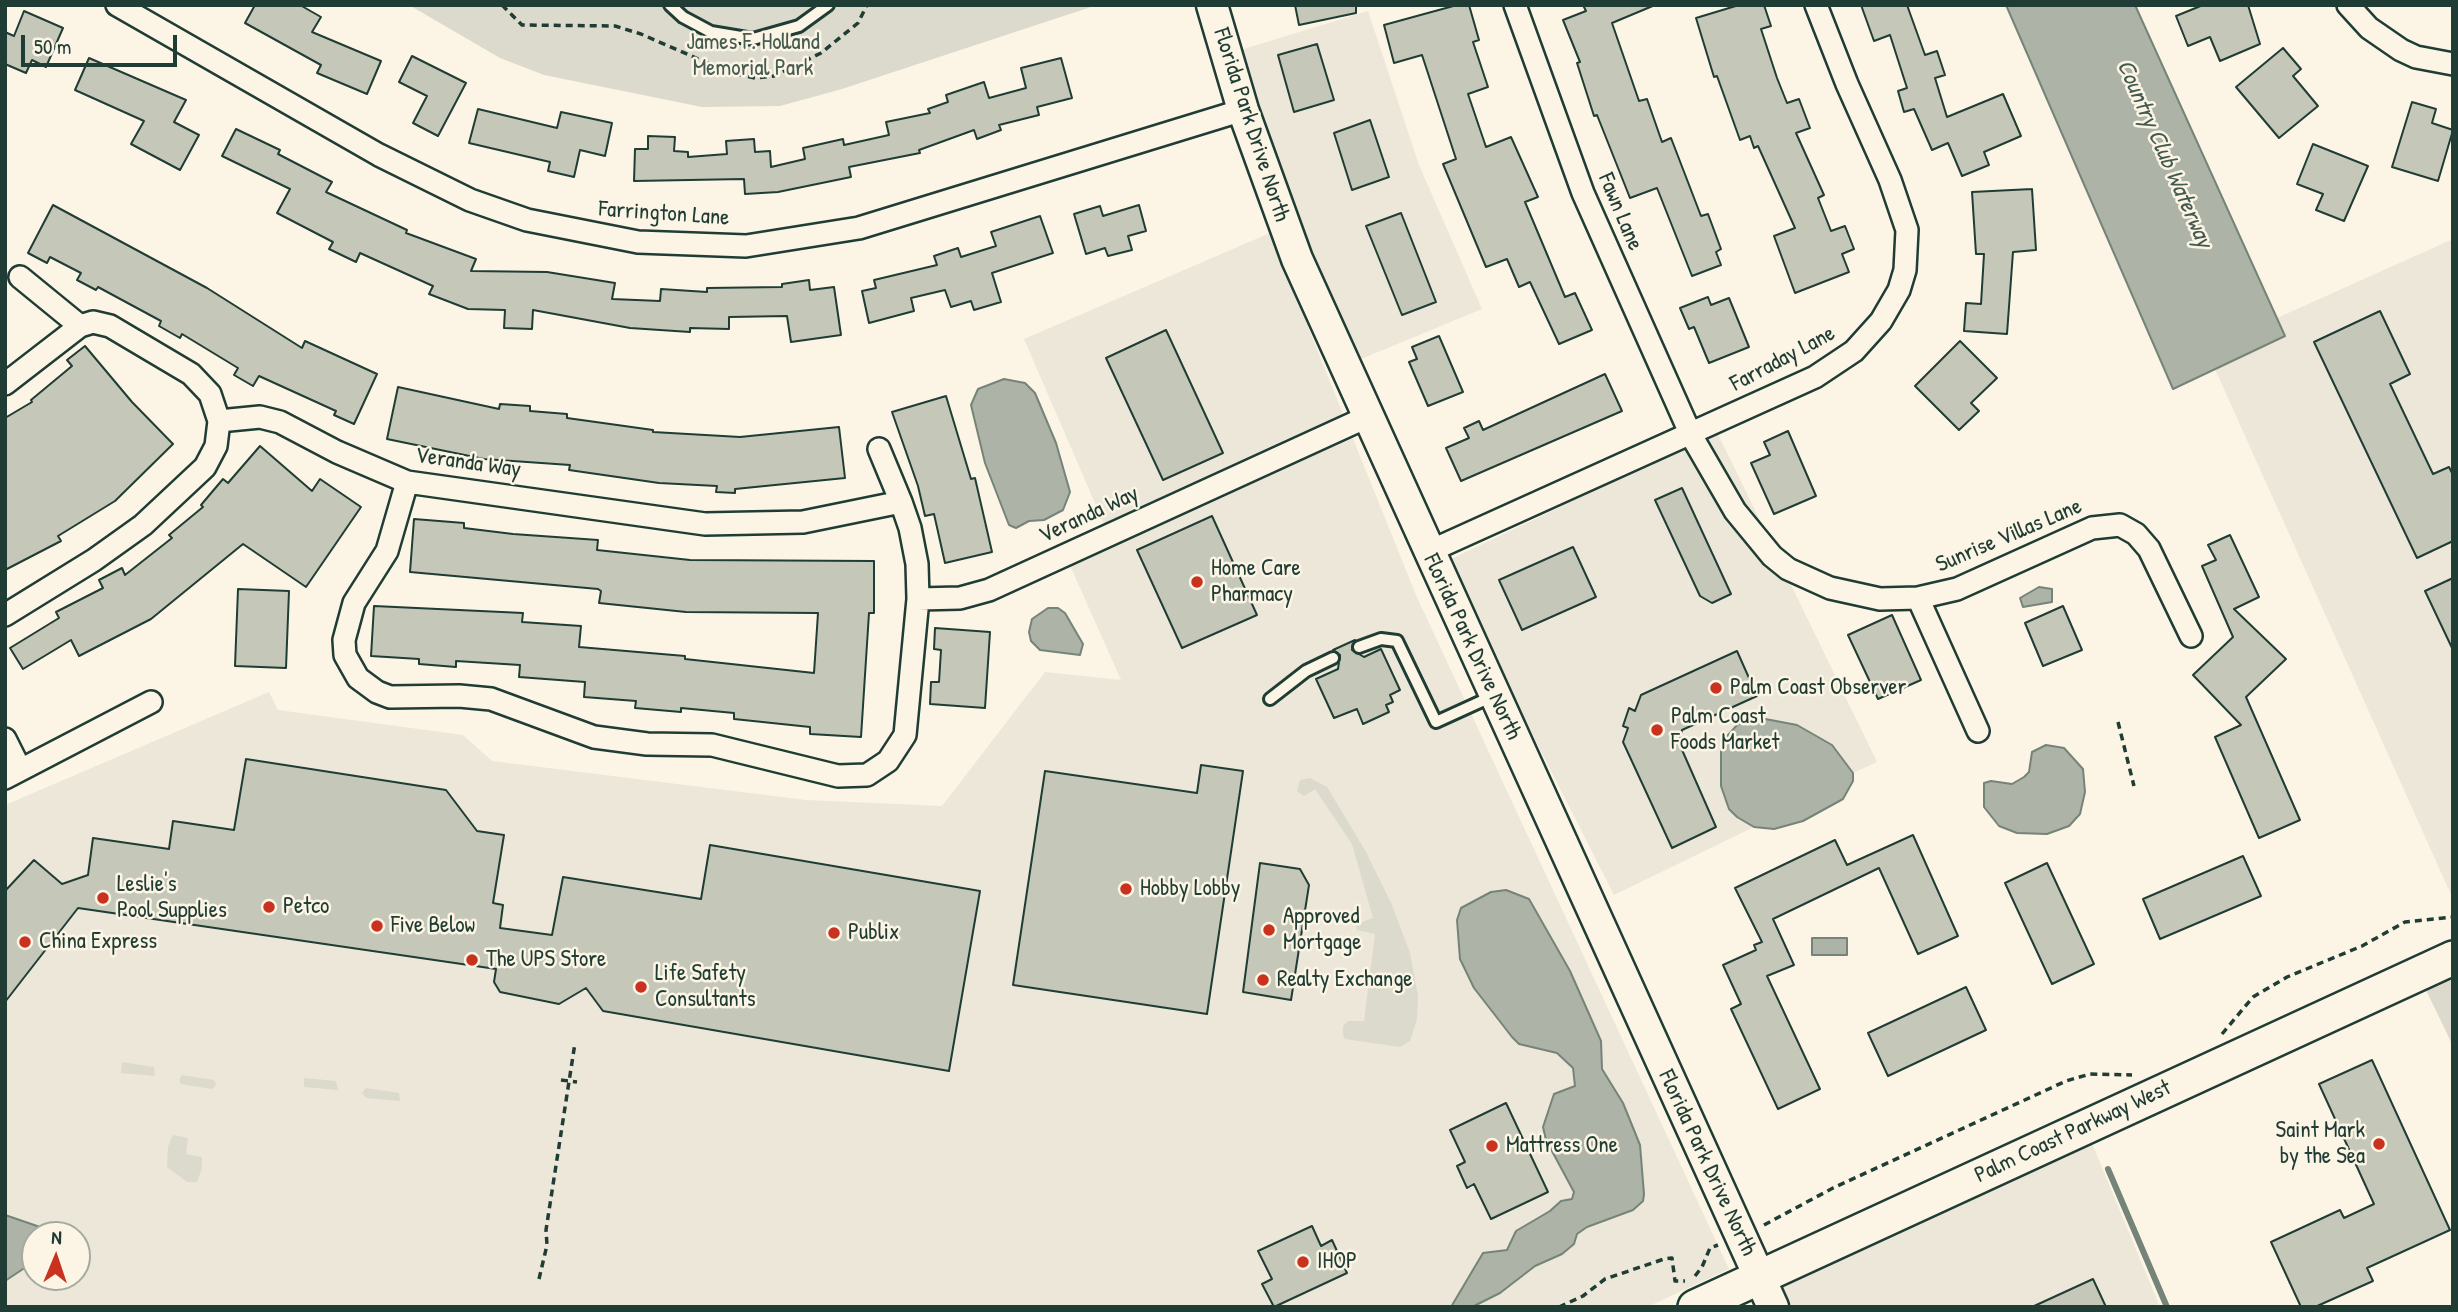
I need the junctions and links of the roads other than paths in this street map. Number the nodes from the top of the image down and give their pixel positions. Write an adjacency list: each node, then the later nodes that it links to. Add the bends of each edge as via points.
1 (117, 5): 9 (street, Farrington Lane, via 379,155 470,200 537,223 638,242 746,246 859,228)
2 (670, 5): 3 (lane, via 704,29 753,39 784,33)
3 (828, 5)
4 (1212, 5): 9 (street, Florida Park Drive North)
5 (1515, 5): 15 (street, Fawn Lane, via 1583,193)
6 (1816, 5): 15 (street, Farraday Lane, via 1904,219 1909,240 1903,279 1881,321 1843,359 1815,377)
7 (2348, 5): 8 (street, via 2369,28 2401,50)
8 (2453, 64)
9 (1243, 110): 13 (street, Florida Park Drive North, via 1297,259)
10 (20, 277): 11 (street)
11 (80, 326): 12 (street); 14 (street, via 93,322 110,326 191,374 210,394)
12 (5, 384)
13 (1367, 417): 19 (street, Florida Park Drive North); 21 (street, Veranda Way, via 989,590 960,598)
14 (219, 421): 17 (street, Veranda Way, via 260,417 280,422); 22 (street, via 210,459 153,516 114,547)
15 (1690, 435): 19 (street, Farraday Lane); 20 (street, Sunrise Villas Lane, via 1746,527 1788,569 1854,594)
16 (879, 449): 18 (street)
17 (407, 482): 18 (street, Veranda Way, via 705,524 803,522); 21 (street, via 387,551 354,603 344,640 345,655 358,678 390,697 491,699 606,740 712,745 838,776 867,775 888,761 905,735)
18 (901, 502): 21 (street, via 915,552)
19 (1429, 552): 26 (street, Florida Park Drive North)
20 (1917, 598): 23 (street, Sunrise Villas Lane, via 1957,589 2092,528 2120,526 2136,534 2149,549); 29 (street)
21 (918, 599)
22 (5, 615)
23 (2190, 636)
24 (1359, 647): 26 (lane, via 1386,638 1397,641 1436,722)
25 (1333, 659): 27 (lane, via 1306,671)
26 (1494, 696): 33 (street, Florida Park Drive North)
27 (1270, 699)
28 (151, 702): 31 (street)
29 (1978, 731)
30 (5, 739): 31 (street)
31 (13, 773)
32 (2453, 958): 33 (main road, Palm Coast Parkway West)
33 (1766, 1292): 34 (main road, Palm Coast Parkway West)
34 (1695, 1307)

